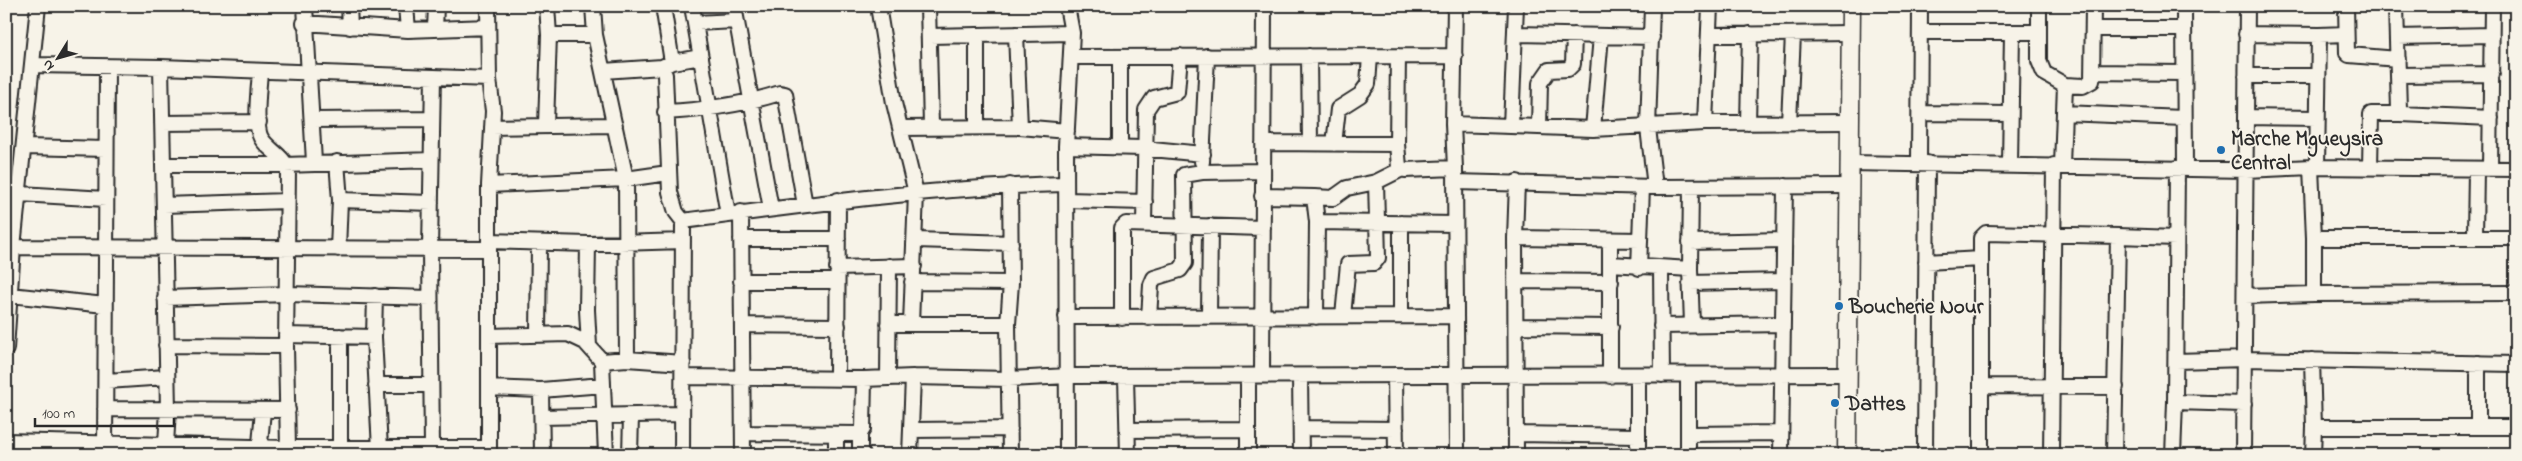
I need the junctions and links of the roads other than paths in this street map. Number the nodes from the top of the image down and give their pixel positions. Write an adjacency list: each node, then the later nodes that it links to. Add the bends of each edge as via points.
1 (38, 6): 72 (street)
2 (305, 6): 30 (street)
3 (349, 6): 33 (street)
4 (406, 6): 37 (street)
5 (436, 6): 34 (street)
6 (488, 6): 32 (street)
7 (547, 6): 50 (street)
8 (593, 6): 51 (street)
9 (663, 6): 71 (street)
10 (692, 6): 31 (street)
11 (734, 6): 29 (street)
12 (878, 6): 115 (street)
13 (928, 6): 56 (street)
14 (1067, 6): 38 (street)
15 (1264, 6): 62 (street)
16 (1455, 6): 66 (street)
17 (1516, 6): 44 (street)
18 (1652, 6): 58 (street)
19 (1710, 6): 45 (street)
20 (1850, 6): 42 (main road)
21 (1920, 6): 39 (street)
22 (2039, 6): 41 (street)
23 (2093, 6): 35 (street)
24 (2184, 6): 36 (street)
25 (2247, 6): 48 (street)
26 (2346, 6): 49 (street)
27 (2396, 6): 59 (street)
28 (2492, 6): 55 (street)
29 (736, 21): 31 (street); 87 (street)
30 (304, 23): 33 (street); 77 (street)
31 (695, 23): 67 (street)
32 (488, 27): 34 (street); 85 (street)
33 (350, 28): 37 (street)
34 (435, 29): 37 (street)
35 (2093, 29): 36 (street); 78 (street)
36 (2184, 29): 79 (street)
37 (408, 30)
38 (1072, 32): 43 (street); 68 (street)
39 (1920, 32): 40 (street); 90 (street)
40 (2012, 32): 41 (street); 91 (street)
41 (2039, 32): 86 (street, via 2039,62 2044,73)
42 (1850, 33): 47 (street); 103 (main road)
43 (1016, 34): 52 (street); 113 (street)
44 (1515, 34): 53 (street); 110 (street)
45 (1709, 34): 46 (street); 104 (street)
46 (1750, 34): 47 (street); 105 (street)
47 (1793, 34): 102 (street)
48 (2246, 34): 54 (street); 82 (street)
49 (2346, 34): 54 (street); 70 (street, via 2347,53 2351,57)
50 (549, 35): 51 (street); 107 (street)
51 (595, 35): 75 (street)
52 (976, 35): 56 (street); 112 (street)
53 (1574, 35): 57 (street); 114 (street, via 1571,67 1549,70 1542,78)
54 (2319, 35): 83 (street)
55 (2492, 35): 59 (street); 80 (street)
56 (930, 36): 109 (street)
57 (1601, 36): 58 (street); 117 (street)
58 (1652, 36): 116 (street)
59 (2397, 37): 70 (street)
60 (1180, 56): 61 (street); 69 (street); 126 (street, via 1176,92 1157,95 1147,105)
61 (1207, 56): 62 (street); 128 (street)
62 (1265, 56): 63 (street); 119 (street)
63 (1309, 56): 64 (street); 120 (street)
64 (1370, 56): 65 (street); 121 (street, via 1368,84 1360,95 1338,109)
65 (1398, 56): 66 (street); 122 (street)
66 (1456, 56): 106 (street)
67 (701, 57): 71 (street); 88 (street)
68 (1072, 57): 69 (street); 118 (street)
69 (1120, 57): 125 (street)
70 (2398, 58): 81 (street)
71 (667, 64): 75 (street); 89 (street)
72 (32, 65): 73 (street); 124 (street)
73 (108, 66): 74 (street); 127 (street)
74 (160, 67): 76 (street); 100 (street)
75 (603, 70): 108 (street)
76 (260, 72): 77 (street); 101 (street)
77 (308, 72): 84 (street); 99 (street)
78 (2092, 72): 79 (street); 86 (street, via 2092,81 2088,84)
79 (2183, 73): 94 (street)
80 (2492, 74): 81 (street); 97 (street)
81 (2398, 75): 93 (street)
82 (2246, 76): 83 (street); 95 (street)
83 (2318, 76): 96 (street)
84 (433, 77): 85 (street); 98 (street)
85 (489, 79): 111 (street)
86 (2065, 85): 92 (street)
87 (752, 102): 88 (street); 172 (street, via 785,94); 173 (street)
88 (711, 110): 89 (street); 174 (street)
89 (665, 112): 148 (street)
90 (1920, 113): 91 (street); 133 (street)
91 (2010, 114): 134 (street)
92 (2064, 114): 94 (street); 137 (street)
93 (2401, 114): 97 (street); 140 (street, via 2371,114)
94 (2183, 118): 139 (street)
95 (2246, 118): 96 (street); 145 (street)
96 (2317, 118): 138 (street)
97 (2491, 118): 143 (street)
98 (432, 119): 99 (street); 129 (street)
99 (312, 120): 130 (street)
100 (162, 122): 101 (street); 135 (street)
101 (259, 122): 136 (street, via 262,139)
102 (1790, 122): 103 (street); 105 (street)
103 (1850, 122): 132 (main road)
104 (1706, 123): 105 (street); 116 (street)
105 (1748, 123)
106 (1453, 124): 110 (street); 149 (street)
107 (546, 125): 108 (street); 111 (street)
108 (615, 125): 150 (street)
109 (931, 126): 112 (street); 115 (street)
110 (1511, 126): 114 (street)
111 (492, 127): 154 (street)
112 (977, 127): 113 (street)
113 (1020, 127): 118 (street)
114 (1540, 127): 117 (street)
115 (900, 128): 160 (street)
116 (1648, 128): 117 (street); 158 (street)
117 (1593, 129)
118 (1067, 130): 123 (street)
119 (1263, 143): 120 (street); 146 (street)
120 (1310, 144): 121 (street)
121 (1334, 144): 122 (street)
122 (1397, 144): 141 (street, via 1398,165)
123 (1066, 146): 125 (street); 153 (street)
124 (25, 147): 127 (street); 161 (street)
125 (1120, 147): 126 (street)
126 (1146, 148): 128 (street); 169 (street)
127 (106, 150): 164 (street)
128 (1203, 154): 147 (street)
129 (431, 160): 131 (street); 170 (street)
130 (314, 162): 131 (street); 136 (street)
131 (337, 162): 165 (street)
132 (1849, 162): 133 (street); 157 (main road)
133 (1923, 163): 134 (street); 211 (street)
134 (2010, 164): 137 (street)
135 (164, 165): 136 (street); 171 (street)
136 (285, 165): 168 (street, via 288,171)
137 (2058, 165): 139 (street); 184 (street)
138 (2314, 167): 140 (street); 145 (street); 189 (street)
139 (2181, 168): 145 (street); 188 (street)
140 (2370, 168): 142 (street)
141 (1402, 169): 149 (street); 151 (street)
142 (2476, 169): 143 (street); 186 (street)
143 (2490, 169): 144 (street)
144 (2516, 169)
145 (2246, 170): 231 (street)
146 (1262, 171): 147 (street); 162 (street)
147 (1202, 172): 181 (street, via 1183,177)
148 (668, 173): 150 (street); 175 (street, via 672,201)
149 (1455, 175): 152 (street); 180 (street)
150 (626, 179): 154 (street); 199 (street)
151 (1376, 182): 163 (street, via 1346,188 1332,198); 177 (street)
152 (1516, 182): 158 (street); 187 (street)
153 (1066, 184): 155 (street); 167 (street)
154 (489, 185): 203 (street)
155 (1010, 185): 160 (street); 200 (street)
156 (1785, 186): 157 (street); 159 (street); 196 (street)
157 (1849, 186): 270 (main road)
158 (1648, 187): 159 (street); 195 (street)
159 (1691, 187): 198 (street)
160 (916, 193): 166 (street); 193 (street)
161 (20, 194): 164 (street); 204 (street)
162 (1262, 196): 163 (street); 183 (street)
163 (1314, 197): 176 (street)
164 (106, 199): 205 (street)
165 (340, 200): 170 (street); 208 (street)
166 (838, 200): 172 (street); 192 (street)
167 (1066, 200): 169 (street); 238 (street)
168 (287, 201): 171 (street); 206 (street)
169 (1145, 202): 179 (street)
170 (431, 203): 209 (street)
171 (164, 205): 207 (street)
172 (805, 205): 173 (street)
173 (771, 209): 174 (street)
174 (735, 214): 175 (street); 191 (street)
175 (683, 221): 197 (street)
176 (1317, 222): 177 (street); 241 (street)
177 (1378, 223): 178 (street); 235 (street, via 1377,261 1350,263 1348,266)
178 (1401, 223): 180 (street); 236 (street)
179 (1144, 224): 181 (street); 242 (street, via 1126,224 1122,228)
180 (1455, 224): 237 (street)
181 (1184, 225): 182 (street); 243 (street, via 1184,266 1154,278)
182 (1210, 226): 183 (street); 239 (street)
183 (1263, 228): 240 (street)
184 (2054, 234): 185 (street); 210 (street, via 1986,233 1981,238); 295 (street)
185 (2118, 236): 188 (street); 296 (street)
186 (2475, 237): 189 (street); 190 (street)
187 (1515, 238): 194 (street); 220 (street)
188 (2176, 238): 266 (street)
189 (2314, 238): 228 (street)
190 (2516, 238)
191 (741, 239): 192 (street); 219 (street)
192 (838, 239): 218 (street)
193 (916, 240): 200 (street); 214 (street)
194 (1610, 240): 195 (street); 212 (street)
195 (1640, 240): 215 (street)
196 (1783, 240): 198 (street); 221 (street)
197 (683, 241): 199 (street); 269 (street)
198 (1690, 242): 217 (street)
199 (627, 243): 202 (street); 262 (street)
200 (1011, 243): 224 (street)
201 (539, 244): 202 (street); 203 (street); 254 (street)
202 (588, 244): 260 (street)
203 (489, 245): 209 (street); 256 (street)
204 (13, 247): 205 (street); 229 (street)
205 (106, 247): 207 (street); 234 (street)
206 (286, 248): 207 (street); 208 (street); 227 (street)
207 (165, 249): 232 (street)
208 (338, 249): 209 (street)
209 (430, 250): 233 (street)
210 (1981, 260): 211 (street); 294 (street)
211 (1926, 262): 357 (street)
212 (1612, 264): 215 (street); 223 (street)
213 (889, 266): 214 (street); 218 (street); 244 (street)
214 (914, 266): 222 (street)
215 (1639, 268): 216 (street)
216 (1661, 268): 217 (street); 252 (street)
217 (1690, 269): 225 (street)
218 (837, 274): 219 (street); 250 (street)
219 (741, 281): 249 (street)
220 (1515, 281): 223 (street); 251 (street)
221 (1782, 281): 225 (street); 248 (street)
222 (912, 282): 224 (street); 245 (street)
223 (1611, 282): 253 (street)
224 (1011, 283): 246 (street)
225 (1690, 283): 247 (street)
226 (2516, 293): 228 (street)
227 (287, 294): 230 (street); 232 (street); 258 (street)
228 (2314, 294): 231 (street)
229 (10, 295): 234 (street); 261 (street)
230 (375, 296): 233 (street); 257 (street)
231 (2245, 296): 263 (street)
232 (165, 298): 259 (street)
233 (430, 298): 292 (street)
234 (105, 305): 290 (street)
235 (1342, 316): 236 (street); 241 (street)
236 (1401, 316): 237 (street)
237 (1456, 316): 278 (street)
238 (1066, 317): 242 (street); 275 (street)
239 (1209, 317): 240 (street); 243 (street)
240 (1263, 317): 241 (street); 276 (street)
241 (1316, 317)
242 (1122, 318): 243 (street)
243 (1149, 318)
244 (888, 324): 245 (street); 283 (street)
245 (911, 324): 246 (street)
246 (1008, 324): 288 (street)
247 (1692, 324): 248 (street); 252 (street)
248 (1783, 324): 274 (street)
249 (742, 325): 250 (street); 287 (street)
250 (838, 326): 286 (street)
251 (1517, 326): 253 (street); 279 (street)
252 (1661, 326): 272 (street)
253 (1611, 327): 280 (street)
254 (538, 335): 256 (street); 260 (street, via 568,334 582,338)
255 (340, 336): 257 (street); 258 (street); 329 (street)
256 (489, 336): 297 (street)
257 (374, 337): 291 (street)
258 (286, 340): 259 (street); 304 (street)
259 (166, 345): 282 (street)
260 (589, 346): 265 (street)
261 (6, 349)
262 (627, 359): 265 (street); 269 (street)
263 (2245, 359): 264 (street); 266 (street); 300 (street)
264 (2312, 360): 267 (street); 310 (street)
265 (602, 361): 293 (street)
266 (2176, 361): 299 (street)
267 (2478, 363): 268 (street); 309 (street)
268 (2516, 364)
269 (683, 370): 287 (street); 305 (street)
270 (1847, 374): 274 (street); 356 (main road)
271 (1394, 375): 277 (street); 278 (street); 315 (street)
272 (1662, 375): 273 (street); 281 (street)
273 (1688, 375): 274 (street); 323 (street)
274 (1783, 375): 319 (street)
275 (1068, 376): 285 (street); 288 (street); 346 (street)
276 (1255, 376): 277 (street); 285 (street); 314 (street)
277 (1300, 376): 312 (street)
278 (1456, 376): 279 (street); 351 (street)
279 (1517, 376): 280 (street); 322 (street)
280 (1610, 376): 281 (street)
281 (1638, 376): 324 (street)
282 (166, 377): 290 (street); 302 (street)
283 (888, 377): 284 (street); 289 (street)
284 (913, 377): 288 (street); 316 (street)
285 (1126, 377): 317 (street)
286 (837, 378): 287 (street); 289 (street)
287 (742, 379): 318 (street)
288 (1009, 379): 313 (street)
289 (864, 380): 321 (street, via 863,428)
290 (107, 381): 301 (street)
291 (376, 385): 292 (street); 332 (street)
292 (430, 385): 330 (street)
293 (603, 385): 298 (street); 306 (street)
294 (1983, 386): 295 (street); 358 (street)
295 (2052, 386): 296 (street); 359 (street)
296 (2116, 387): 360 (street)
297 (489, 388): 298 (street); 336 (street)
298 (541, 390): 308 (street)
299 (2175, 402): 300 (street); 361 (street)
300 (2244, 404): 362 (street)
301 (105, 409): 302 (street); 331 (street)
302 (168, 409): 303 (street); 326 (street)
303 (263, 410): 304 (street); 333 (street)
304 (288, 410): 328 (street)
305 (682, 414): 307 (street); 340 (street)
306 (605, 416): 307 (street); 308 (street); 338 (street)
307 (631, 416): 339 (street)
308 (542, 417): 337 (street)
309 (2478, 426): 310 (street); 311 (street)
310 (2314, 427): 363 (street)
311 (2516, 427)
312 (1301, 428): 315 (street); 349 (street)
313 (1010, 429): 316 (street); 345 (street)
314 (1248, 429): 317 (street); 348 (street)
315 (1396, 429): 350 (street)
316 (912, 430): 344 (street)
317 (1128, 430): 347 (street)
318 (744, 433): 320 (street); 341 (street)
319 (1782, 433): 323 (street); 355 (street)
320 (836, 434): 321 (street); 342 (street)
321 (860, 434): 343 (street, via 860,450)
322 (1516, 434): 324 (street); 352 (street)
323 (1688, 434): 354 (street)
324 (1637, 436): 353 (street)
325 (6, 441): 327 (street)
326 (166, 445): 331 (street); 333 (street)
327 (48, 448): 331 (street)
328 (288, 448): 333 (street); 334 (street)
329 (340, 448): 332 (street); 334 (street)
330 (432, 448): 335 (street); 336 (street)
331 (105, 449)
332 (380, 449): 335 (street)
333 (259, 451)
334 (309, 451)
335 (417, 451)
336 (489, 451)
337 (542, 455)
338 (606, 455)
339 (630, 455)
340 (682, 455)
341 (743, 455)
342 (836, 455)
343 (864, 455)
344 (910, 455)
345 (1010, 455)
346 (1067, 455)
347 (1128, 455)
348 (1248, 455)
349 (1301, 455)
350 (1396, 455)
351 (1457, 455)
352 (1516, 455)
353 (1638, 455)
354 (1688, 455)
355 (1781, 455)
356 (1847, 455)
357 (1925, 455)
358 (1981, 455)
359 (2051, 455)
360 (2114, 455)
361 (2172, 455)
362 (2242, 455)
363 (2313, 455)

